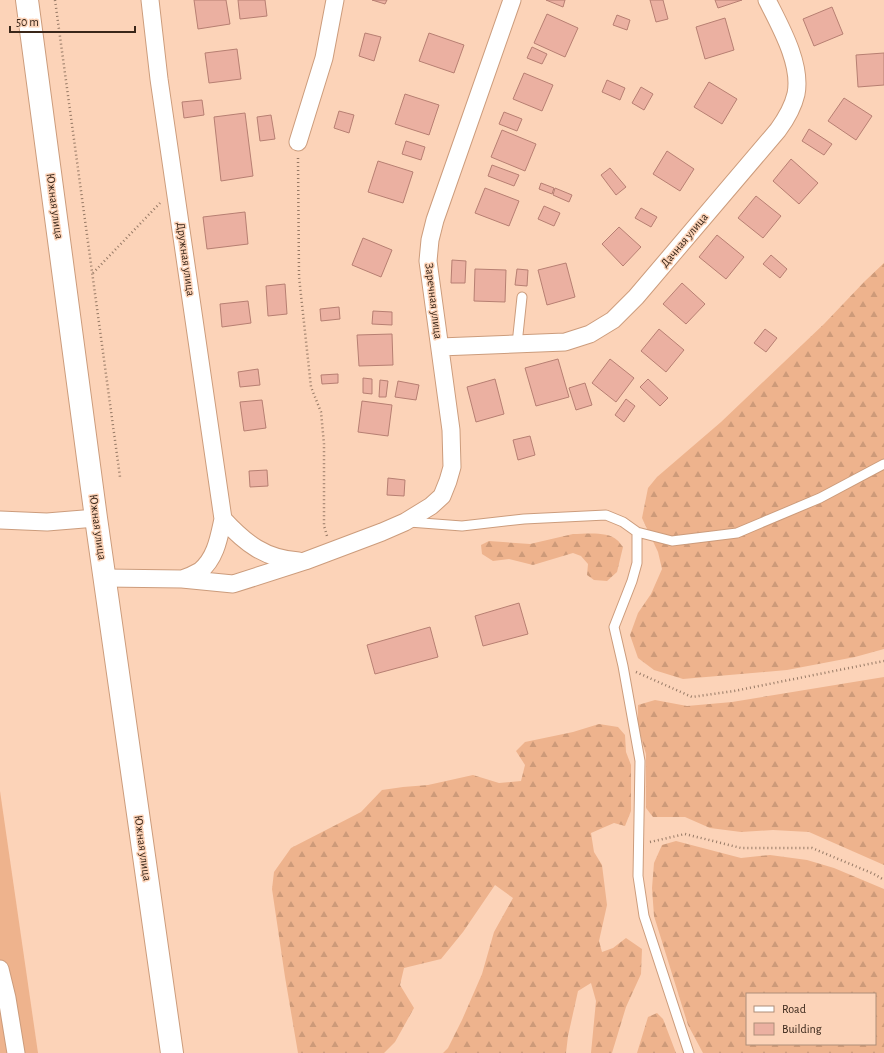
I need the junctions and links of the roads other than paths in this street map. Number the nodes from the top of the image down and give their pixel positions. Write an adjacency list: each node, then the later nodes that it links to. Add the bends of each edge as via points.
1 (27, 0): 11 (street, Южная улица)
2 (150, 0): 12 (street, Дружная улица, via 159,79)
3 (335, 0): 6 (street, via 324,58)
4 (512, 0): 9 (street, Заречная улица, via 441,201 430,240 428,261)
5 (767, 0): 8 (street, Дачная улица, via 791,53 797,80 796,94 788,116 778,130 636,298 612,320 590,334 565,342)
6 (298, 142)
7 (522, 297): 8 (lane)
8 (518, 344): 9 (street, Дачная улица)
9 (440, 347): 14 (street, Заречная улица, via 451,430 452,467 442,496)
10 (884, 464): 15 (lane, via 820,498 737,533 672,541)
11 (96, 518): 13 (street, via 47,522); 17 (street, Южная улица)
12 (223, 519): 16 (street, via 258,550 274,557); 18 (street, Дружная улица, via 213,555 200,571)
13 (0, 520)
14 (405, 522): 15 (lane, via 462,526 524,519 606,515); 16 (street, Заречная улица)
15 (637, 532): 22 (lane, via 637,563 614,627 640,761 638,876 644,916)
16 (305, 562): 18 (street, Заречная улица, via 233,584)
17 (105, 578): 18 (street, Заречная улица); 21 (street, Южная улица)
18 (182, 580)
19 (0, 969): 20 (street)
20 (16, 1053)
21 (172, 1053)
22 (689, 1053)

